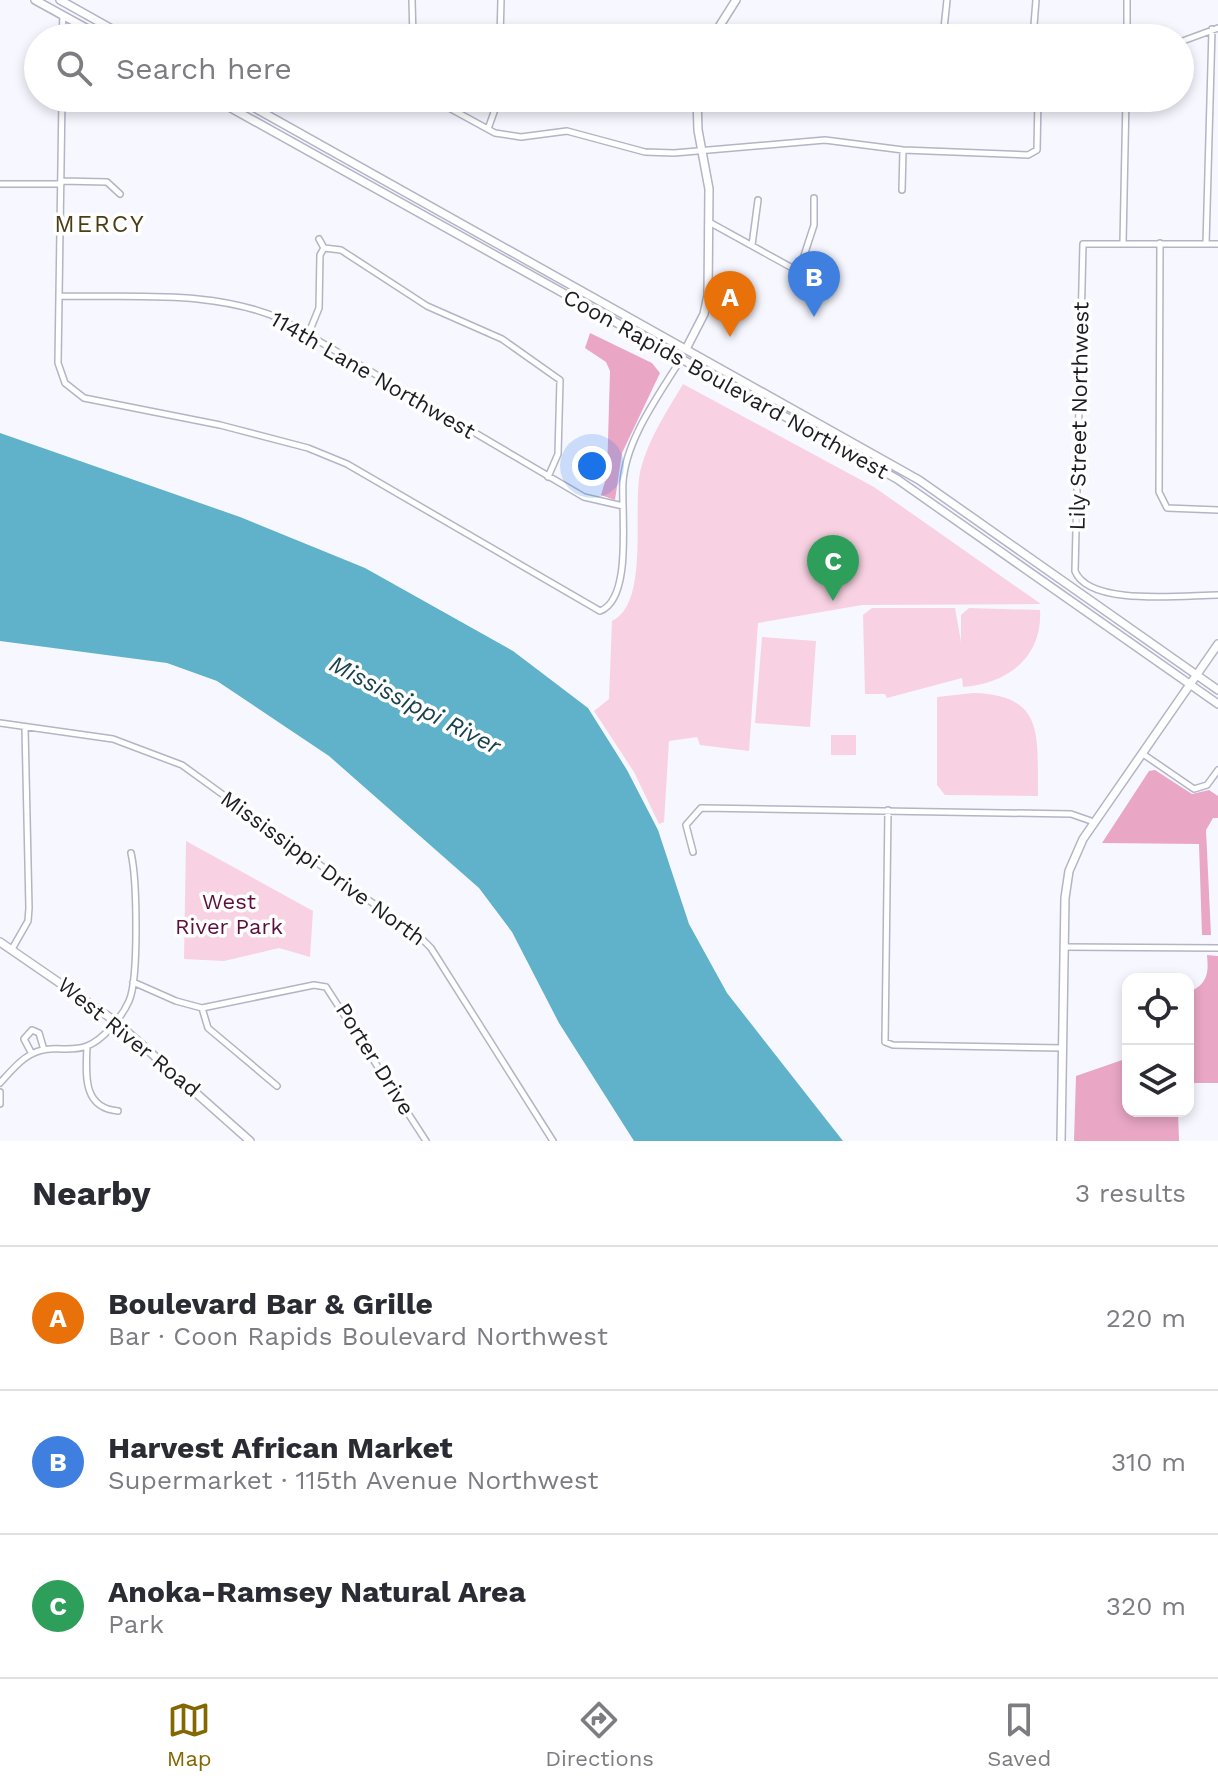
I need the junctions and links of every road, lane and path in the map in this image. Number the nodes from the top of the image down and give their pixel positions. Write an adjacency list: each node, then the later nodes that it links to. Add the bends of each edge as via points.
1 (35, 0): 9 (main road)
2 (412, 0): 13 (street)
3 (501, 0): 14 (street)
4 (736, 0): 15 (main road)
5 (947, 0): 16 (street)
6 (1036, 0): 17 (street)
7 (1127, 0): 18 (street)
8 (62, 1): 9 (main road); 12 (main road)
9 (63, 15): 10 (street); 11 (main road)
10 (63, 24)
11 (79, 24)
12 (103, 24)
13 (413, 24)
14 (500, 24)
15 (721, 24)
16 (944, 24)
17 (1034, 24)
18 (1127, 24)
19 (1215, 28): 20 (street); 42 (street)
20 (1194, 36)
21 (62, 112): 32 (street)
22 (238, 112): 51 (main road, Coon Rapids Boulevard Northwest)
23 (262, 112): 50 (main road, Coon Rapids Boulevard Northwest)
24 (457, 112): 29 (street)
25 (494, 112): 29 (street)
26 (698, 112): 30 (main road)
27 (1037, 112): 31 (street, via 1034,153)
28 (1126, 112): 40 (street)
29 (488, 129): 30 (street, via 521,137 567,131 645,152)
30 (701, 150): 31 (street, via 825,140); 38 (main road)
31 (903, 150): 34 (street)
32 (61, 182): 33 (street); 35 (street, via 107,182); 48 (street)
33 (0, 184)
34 (902, 190)
35 (120, 194)
36 (814, 198): 46 (street, via 814,225)
37 (758, 200): 44 (street)
38 (709, 222): 44 (street); 50 (main road, via 706,308)
39 (319, 239): 45 (street)
40 (1123, 243): 41 (street); 55 (street, Lily Street Northwest, via 1083,244 1075,571 1103,594)
41 (1160, 243): 42 (street); 54 (street, via 1159,492 1162,504)
42 (1206, 244): 43 (street)
43 (1218, 244)
44 (752, 245): 46 (street)
45 (324, 248): 49 (street, via 319,308); 52 (street, via 341,250 427,306 502,339 560,380 558,454)
46 (799, 271): 47 (street)
47 (814, 280)
48 (59, 296): 49 (street, 114th Lane Northwest, via 228,301 258,309); 53 (street, via 58,363 71,390 84,398 220,425 333,458 591,609 605,609 617,594)
49 (308, 335): 52 (street, 114th Lane Northwest)
50 (687, 347): 51 (main road); 57 (main road, Coon Rapids Boulevard Northwest, via 919,480)
51 (681, 358): 53 (street, via 630,452); 58 (main road, Coon Rapids Boulevard Northwest, via 907,486)
52 (548, 477): 53 (street, 114th Lane Northwest, via 592,500)
53 (623, 506)
54 (1218, 510)
55 (1218, 595)
56 (1218, 644): 57 (main road)
57 (1197, 675): 58 (main road); 59 (main road, Coon Rapids Boulevard Northwest)
58 (1190, 685): 60 (main road, Coon Rapids Boulevard Northwest); 63 (main road)
59 (1218, 690)
60 (1218, 704)
61 (0, 723): 62 (street, Mississippi Drive North)
62 (25, 728): 72 (street, via 29,908 28,921); 87 (street, Mississippi Drive North, via 113,739 182,765 421,938)
63 (1143, 754): 64 (street, via 1194,789 1207,785); 66 (main road)
64 (1218, 770)
65 (888, 810): 66 (street, via 1071,814); 67 (street, via 701,808 686,825); 77 (street, via 885,1042)
66 (1094, 822): 70 (main road, via 1069,871)
67 (693, 852)
68 (131, 853): 73 (street)
69 (0, 942): 72 (main road, West River Road)
70 (1064, 947): 71 (street); 77 (main road)
71 (1218, 948)
72 (12, 949): 75 (main road, West River Road)
73 (133, 982): 74 (street, Porter Drive); 75 (street, via 128,1003)
74 (202, 1008): 81 (street, via 214,1033); 86 (street, Porter Drive, via 326,987)
75 (115, 1021): 76 (street); 85 (main road, West River Road)
76 (87, 1046): 78 (street); 84 (street, via 93,1100)
77 (1062, 1048): 88 (main road)
78 (44, 1050): 79 (street); 79 (street, via 39,1033 32,1030 24,1039)
79 (32, 1054): 80 (street)
80 (0, 1083)
81 (277, 1086)
82 (0, 1092): 83 (street)
83 (0, 1104)
84 (118, 1111)
85 (247, 1140)
86 (426, 1141)
87 (553, 1141)
88 (1061, 1141)

